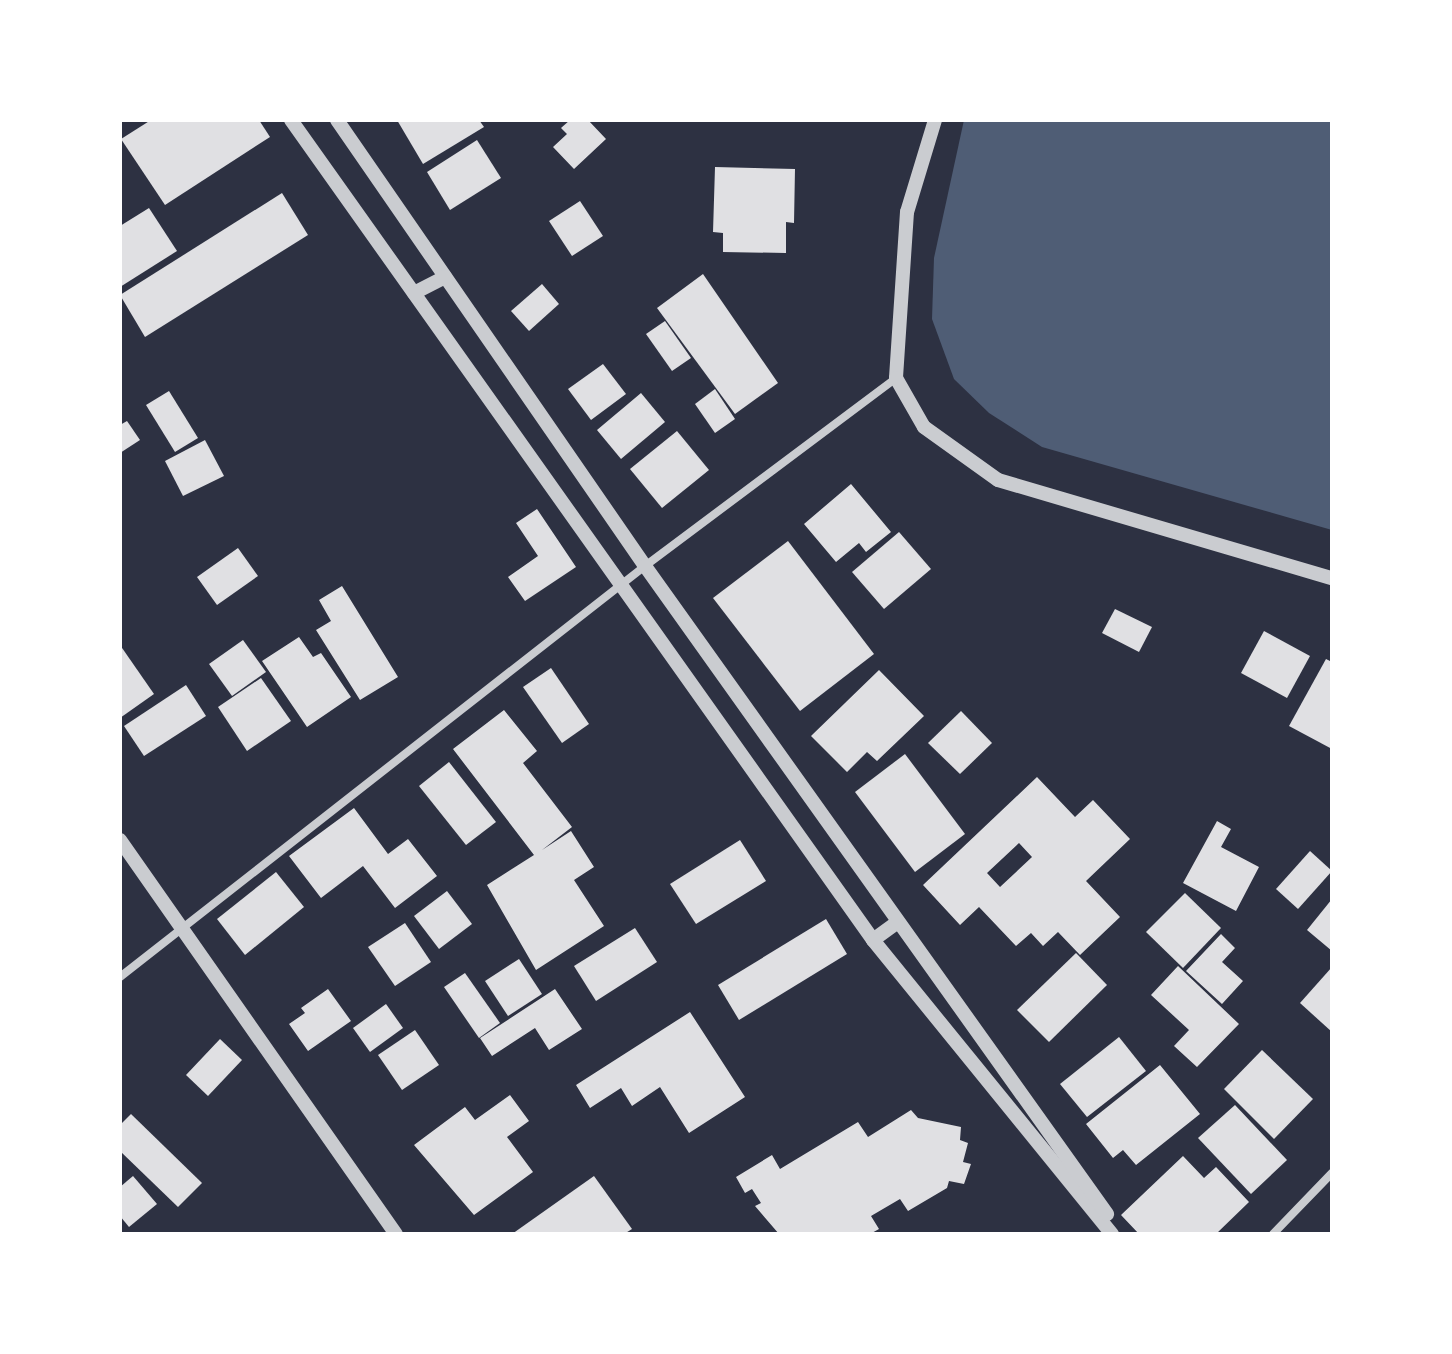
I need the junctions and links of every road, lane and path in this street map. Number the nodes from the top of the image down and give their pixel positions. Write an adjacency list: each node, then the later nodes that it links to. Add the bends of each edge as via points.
1 (291, 120): 5 (street)
2 (337, 120): 4 (street)
3 (935, 120): 6 (street, via 907,212)
4 (445, 277): 5 (street); 7 (street)
5 (414, 293): 9 (street)
6 (896, 378): 7 (street); 8 (street, via 924,427 998,480)
7 (645, 566): 9 (street); 11 (street)
8 (1332, 578)
9 (621, 584): 12 (street); 13 (street)
10 (120, 840): 12 (street)
11 (898, 922): 13 (street); 18 (street)
12 (183, 929): 14 (street); 16 (street)
13 (873, 940): 17 (street)
14 (120, 977)
15 (1332, 1173): 19 (street)
16 (396, 1234)
17 (1112, 1234)
18 (1121, 1234)
19 (1273, 1234)

